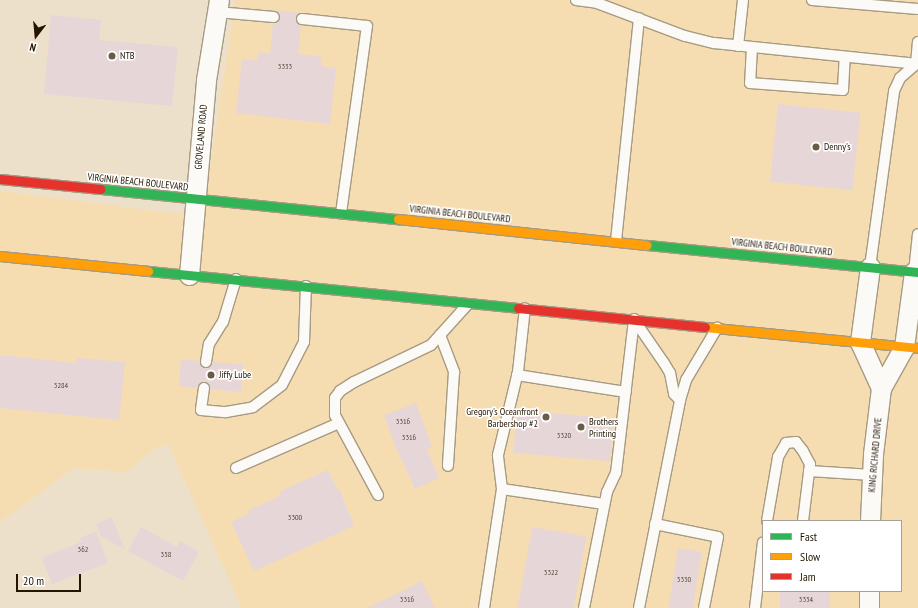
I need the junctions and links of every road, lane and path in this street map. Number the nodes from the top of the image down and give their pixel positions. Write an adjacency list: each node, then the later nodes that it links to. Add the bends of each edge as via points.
1 (576, 0): 8 (lane)
2 (743, 0): 11 (lane)
3 (812, 0): 4 (lane)
4 (865, 2): 6 (lane)
5 (218, 6): 7 (lane); 16 (street, GROVELAND ROAD, via 206,80)
6 (918, 9)
7 (274, 17)
8 (639, 18): 11 (lane, via 685,36); 19 (lane)
9 (302, 19): 17 (lane, via 367,26)
10 (918, 42): 14 (lane)
11 (738, 46): 12 (lane)
12 (752, 47): 13 (lane); 13 (lane, via 750,83 843,90)
13 (845, 57): 14 (lane)
14 (917, 65): 21 (lane, via 900,78 894,91)
15 (0, 179): 16 (main road, VIRGINIA BEACH BOULEVARD)
16 (196, 199): 17 (main road, VIRGINIA BEACH BOULEVARD); 23 (street, GROVELAND ROAD)
17 (341, 213): 19 (main road, VIRGINIA BEACH BOULEVARD)
18 (918, 234): 22 (lane)
19 (616, 241): 21 (main road, VIRGINIA BEACH BOULEVARD)
20 (0, 256): 23 (main road)
21 (870, 267): 22 (main road, VIRGINIA BEACH BOULEVARD); 31 (street)
22 (916, 272): 32 (street)
23 (189, 275): 24 (main road)
24 (236, 279): 25 (main road); 33 (lane, via 223,322 209,344)
25 (306, 286): 26 (main road); 35 (lane, via 304,342 282,385 253,407 226,412 201,410)
26 (469, 303): 27 (main road); 30 (lane)
27 (526, 308): 28 (main road); 34 (lane)
28 (634, 319): 29 (main road); 37 (lane); 38 (lane, via 670,373 674,394)
29 (716, 328): 31 (main road); 38 (lane, via 686,380)
30 (440, 335): 39 (lane, via 432,345 340,391 335,398 335,415); 40 (lane, via 454,372)
31 (860, 342): 32 (main road); 36 (street)
32 (911, 347): 36 (street, KING RICHARD DRIVE)
33 (206, 362)
34 (517, 375): 37 (lane); 44 (lane, via 498,455)
35 (204, 388)
36 (881, 388): 43 (street, KING RICHARD DRIVE)
37 (626, 392): 46 (lane, via 616,473)
38 (680, 400): 50 (lane)
39 (339, 423): 41 (lane); 45 (lane)
40 (448, 466)
41 (236, 468)
42 (809, 471): 43 (lane); 47 (lane, via 810,464 796,442 786,443 778,457); 48 (lane)
43 (872, 474): 49 (street, KING RICHARD DRIVE)
44 (502, 489): 46 (lane); 54 (lane)
45 (378, 495)
46 (604, 504): 55 (lane)
47 (767, 520)
48 (803, 520)
49 (870, 520)
50 (655, 524): 56 (lane); 57 (lane, via 718,537)
51 (762, 553): 52 (lane)
52 (761, 564): 58 (lane)
53 (869, 592): 59 (street)
54 (484, 608)
55 (584, 608)
56 (639, 608)
57 (704, 608)
58 (755, 608)
59 (869, 608)

